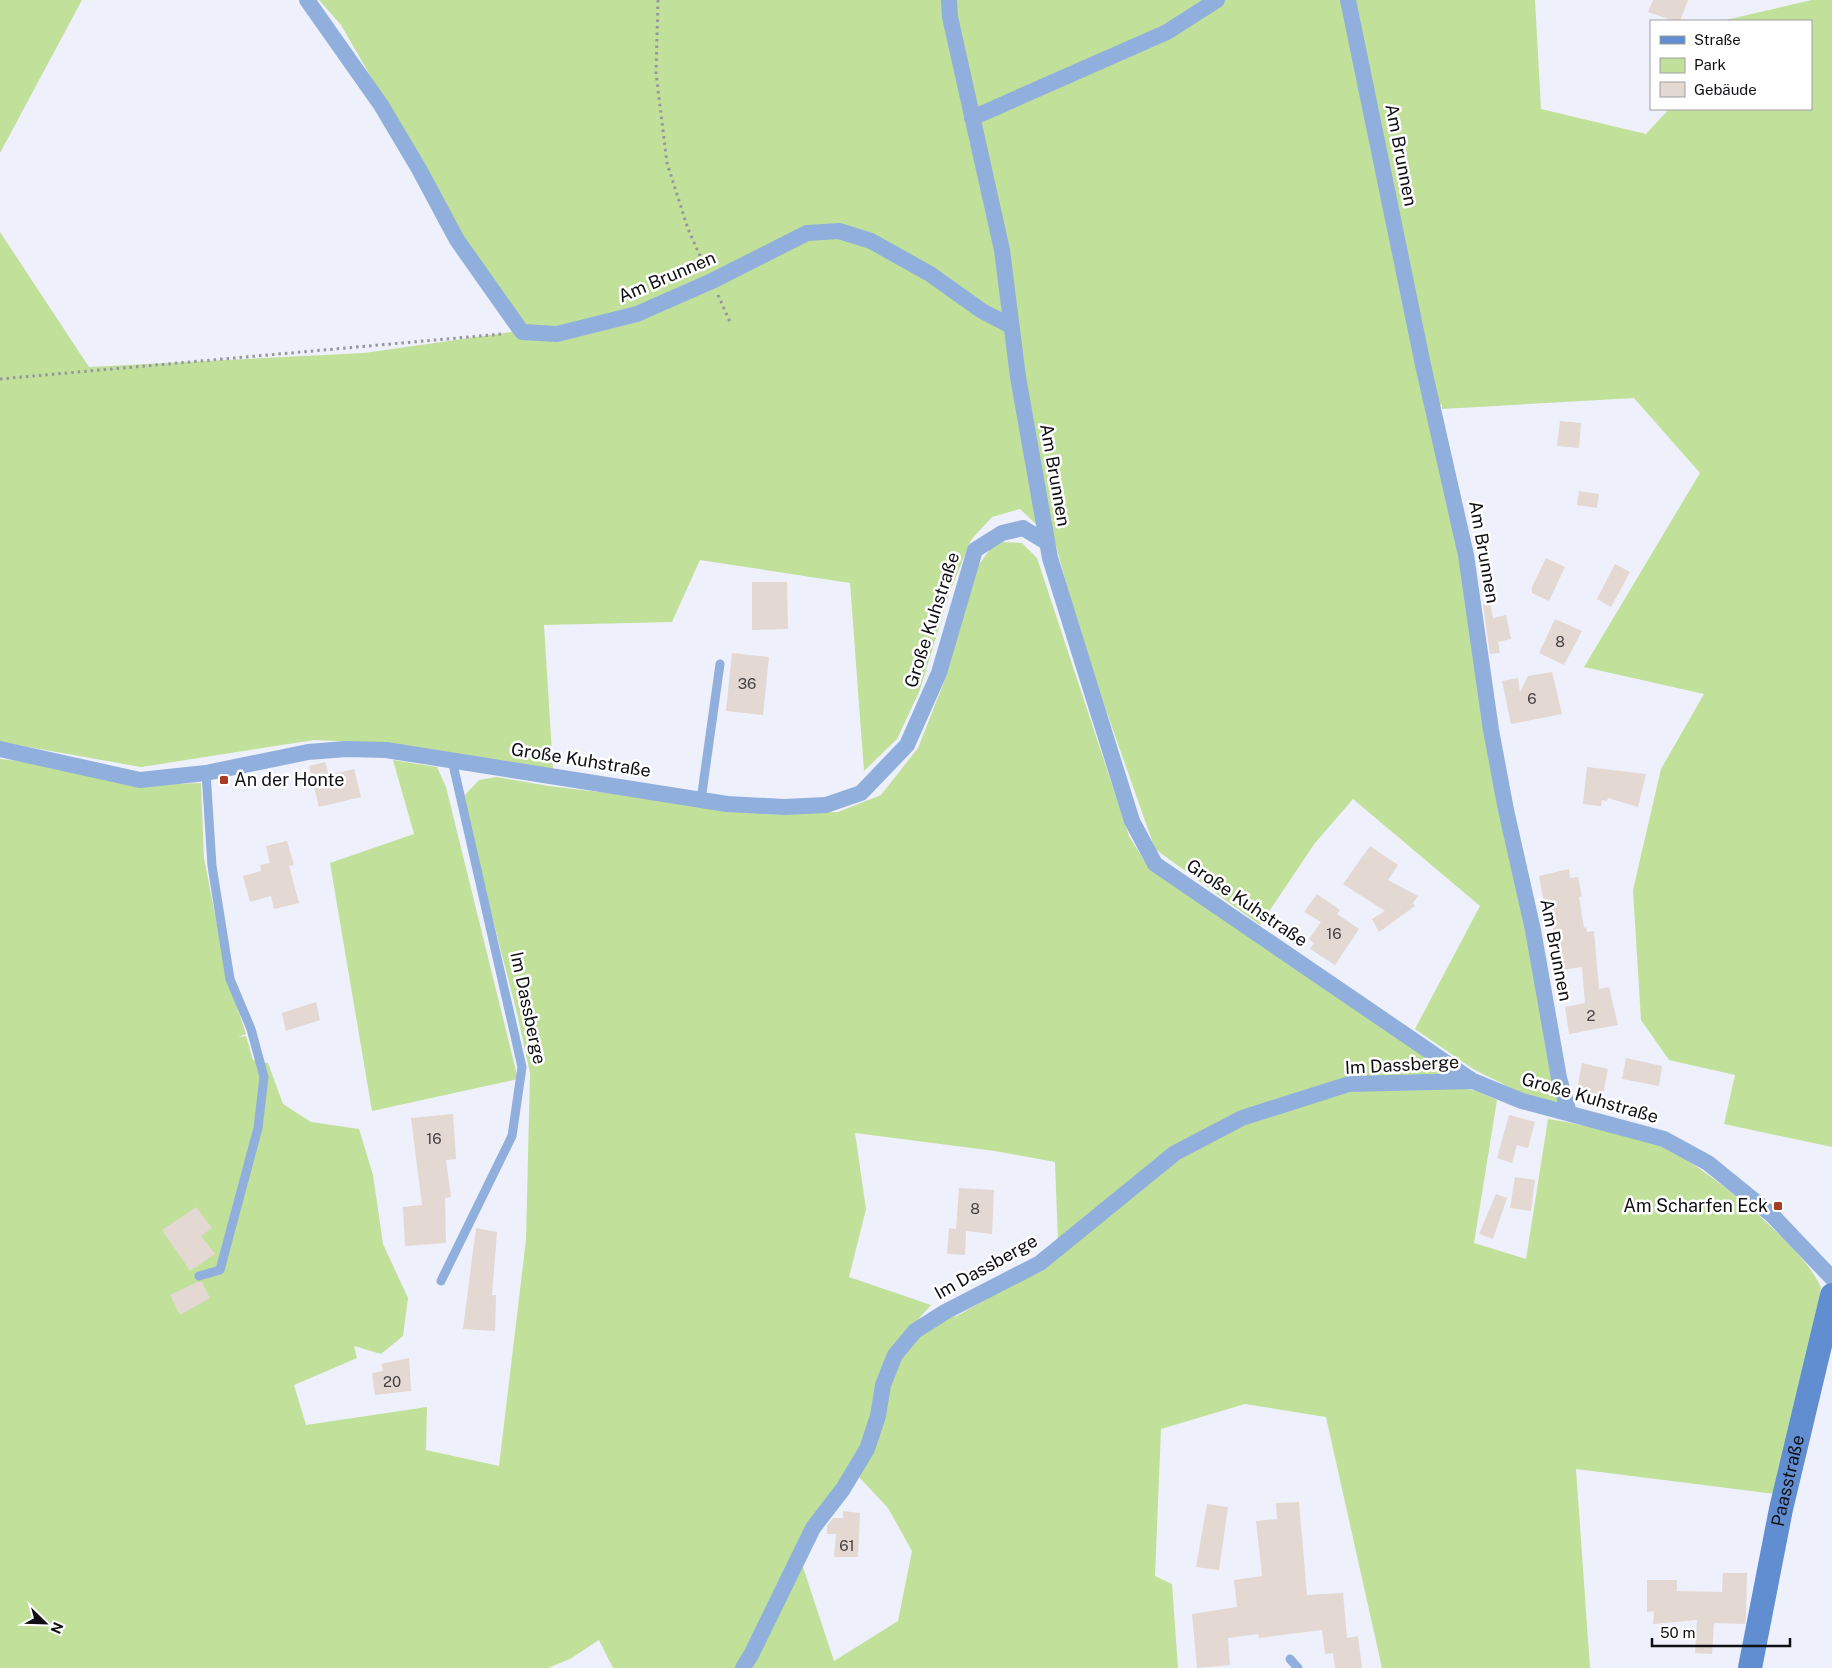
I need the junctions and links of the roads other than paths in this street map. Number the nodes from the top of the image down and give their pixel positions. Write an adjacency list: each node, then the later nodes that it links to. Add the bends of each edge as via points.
1 (307, 0): 6 (street, Am Brunnen, via 381,105 456,240 522,332 557,334 637,314 807,233 839,231 871,241)
2 (949, 0): 5 (street, Am Brunnen)
3 (1217, 0): 5 (street, via 1167,32)
4 (1348, 0): 14 (street, Am Brunnen, via 1423,365 1466,555 1491,730 1533,930 1559,1078)
5 (972, 118): 6 (street, Am Brunnen, via 1002,250)
6 (1011, 326): 7 (street, Am Brunnen)
7 (1046, 542): 12 (street, Große Kuhstraße, via 1023,528 1002,533 975,550 940,673 907,745 861,793 826,805 785,807); 13 (street, Große Kuhstraße, via 1132,820 1155,864)
8 (720, 664): 12 (lane)
9 (0, 749): 11 (street, Große Kuhstraße, via 140,780)
10 (452, 760): 11 (street, Große Kuhstraße, via 386,750 346,749 308,752); 12 (street, Große Kuhstraße); 17 (lane, Im Dassberge, via 522,1068 512,1136)
11 (206, 773): 15 (lane, via 212,866 230,980 251,1030 264,1078 258,1128 220,1270)
12 (701, 800)
13 (1473, 1081): 14 (street, Große Kuhstraße, via 1522,1101); 20 (street, Im Dassberge, via 1349,1084 1242,1118 1175,1153 1040,1263 915,1331 894,1355 883,1385 868,1449 813,1528)
14 (1569, 1113): 16 (street, Große Kuhstraße, via 1664,1139 1708,1163 1772,1215)
15 (199, 1276)
16 (1832, 1278)
17 (441, 1281)
18 (1832, 1295): 22 (street, Paasstraße, via 1781,1509)
19 (1290, 1659): 21 (lane)
20 (747, 1664)
21 (1298, 1668)
22 (1750, 1668)

